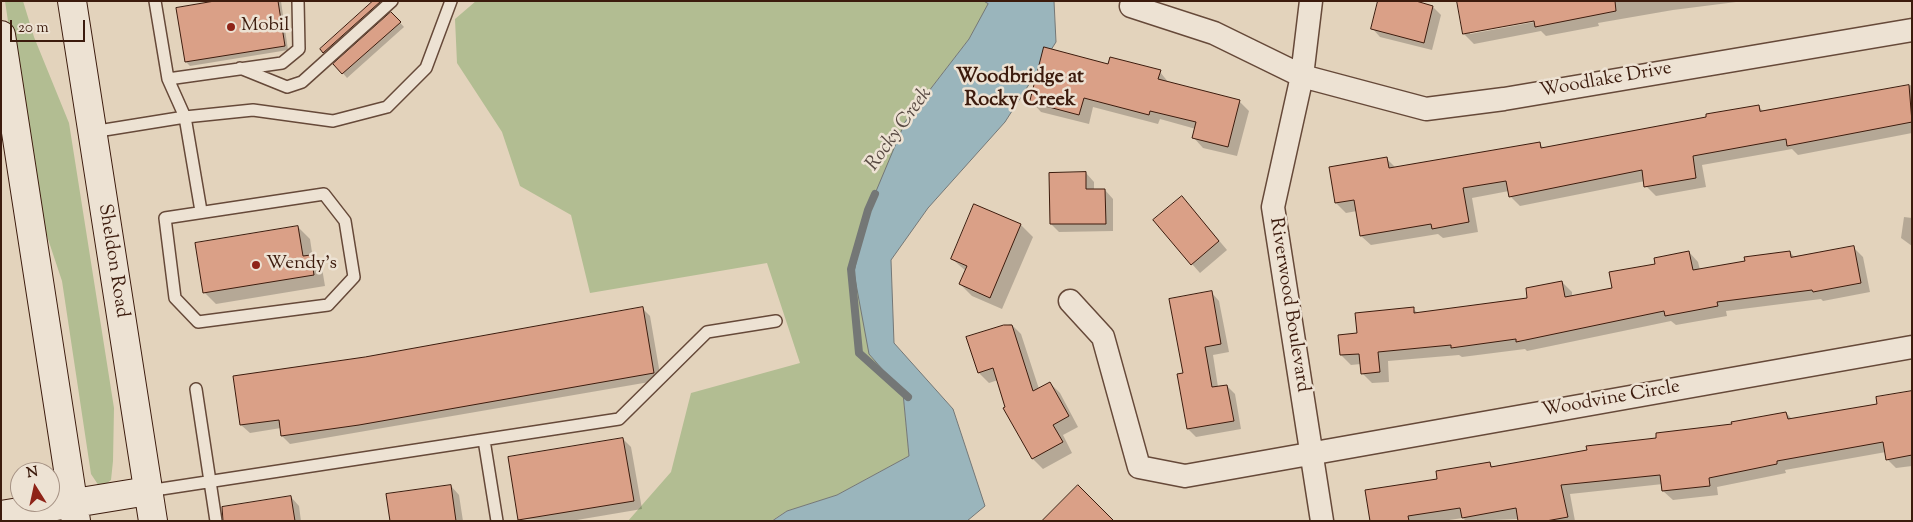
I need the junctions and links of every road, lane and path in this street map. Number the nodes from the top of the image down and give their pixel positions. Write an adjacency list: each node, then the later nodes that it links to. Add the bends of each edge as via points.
1 (72, 1): 15 (main road, Sheldon Road)
2 (155, 1): 12 (lane)
3 (298, 1): 10 (lane, via 299,49 282,63)
4 (392, 1): 10 (lane, via 302,82 287,87)
5 (451, 1): 13 (lane, via 426,68 387,107 333,121 252,110)
6 (1134, 1): 11 (street, Woodlake Drive, via 1131,6 1214,33)
7 (1311, 1): 11 (street, Riverwood Boulevard)
8 (1912, 30): 11 (street, Woodlake Drive, via 1426,109)
9 (1, 35): 14 (main road)
10 (240, 68): 12 (lane)
11 (1302, 76): 22 (street, Riverwood Boulevard, via 1273,207)
12 (168, 79): 13 (lane)
13 (186, 116): 15 (lane); 16 (lane)
14 (8, 130): 25 (main road)
15 (92, 132): 24 (main road, Sheldon Road)
16 (201, 211): 16 (lane, via 165,218 175,298 198,322 328,304 354,277 345,221 324,194)
17 (1070, 301): 22 (street, Woodvine Circle, via 1103,337 1140,467 1185,476)
18 (776, 321): 21 (lane, via 707,332 619,419)
19 (1912, 347): 22 (street, Woodvine Circle)
20 (196, 389): 23 (lane)
21 (484, 440): 23 (lane); 29 (lane)
22 (1311, 453): 30 (street, Riverwood Boulevard)
23 (210, 482): 24 (lane); 28 (lane)
24 (148, 491): 25 (main road); 27 (main road, Sheldon Road)
25 (75, 513): 26 (main road)
26 (1, 515)
27 (153, 521)
28 (216, 521)
29 (496, 521)
30 (1322, 521)

